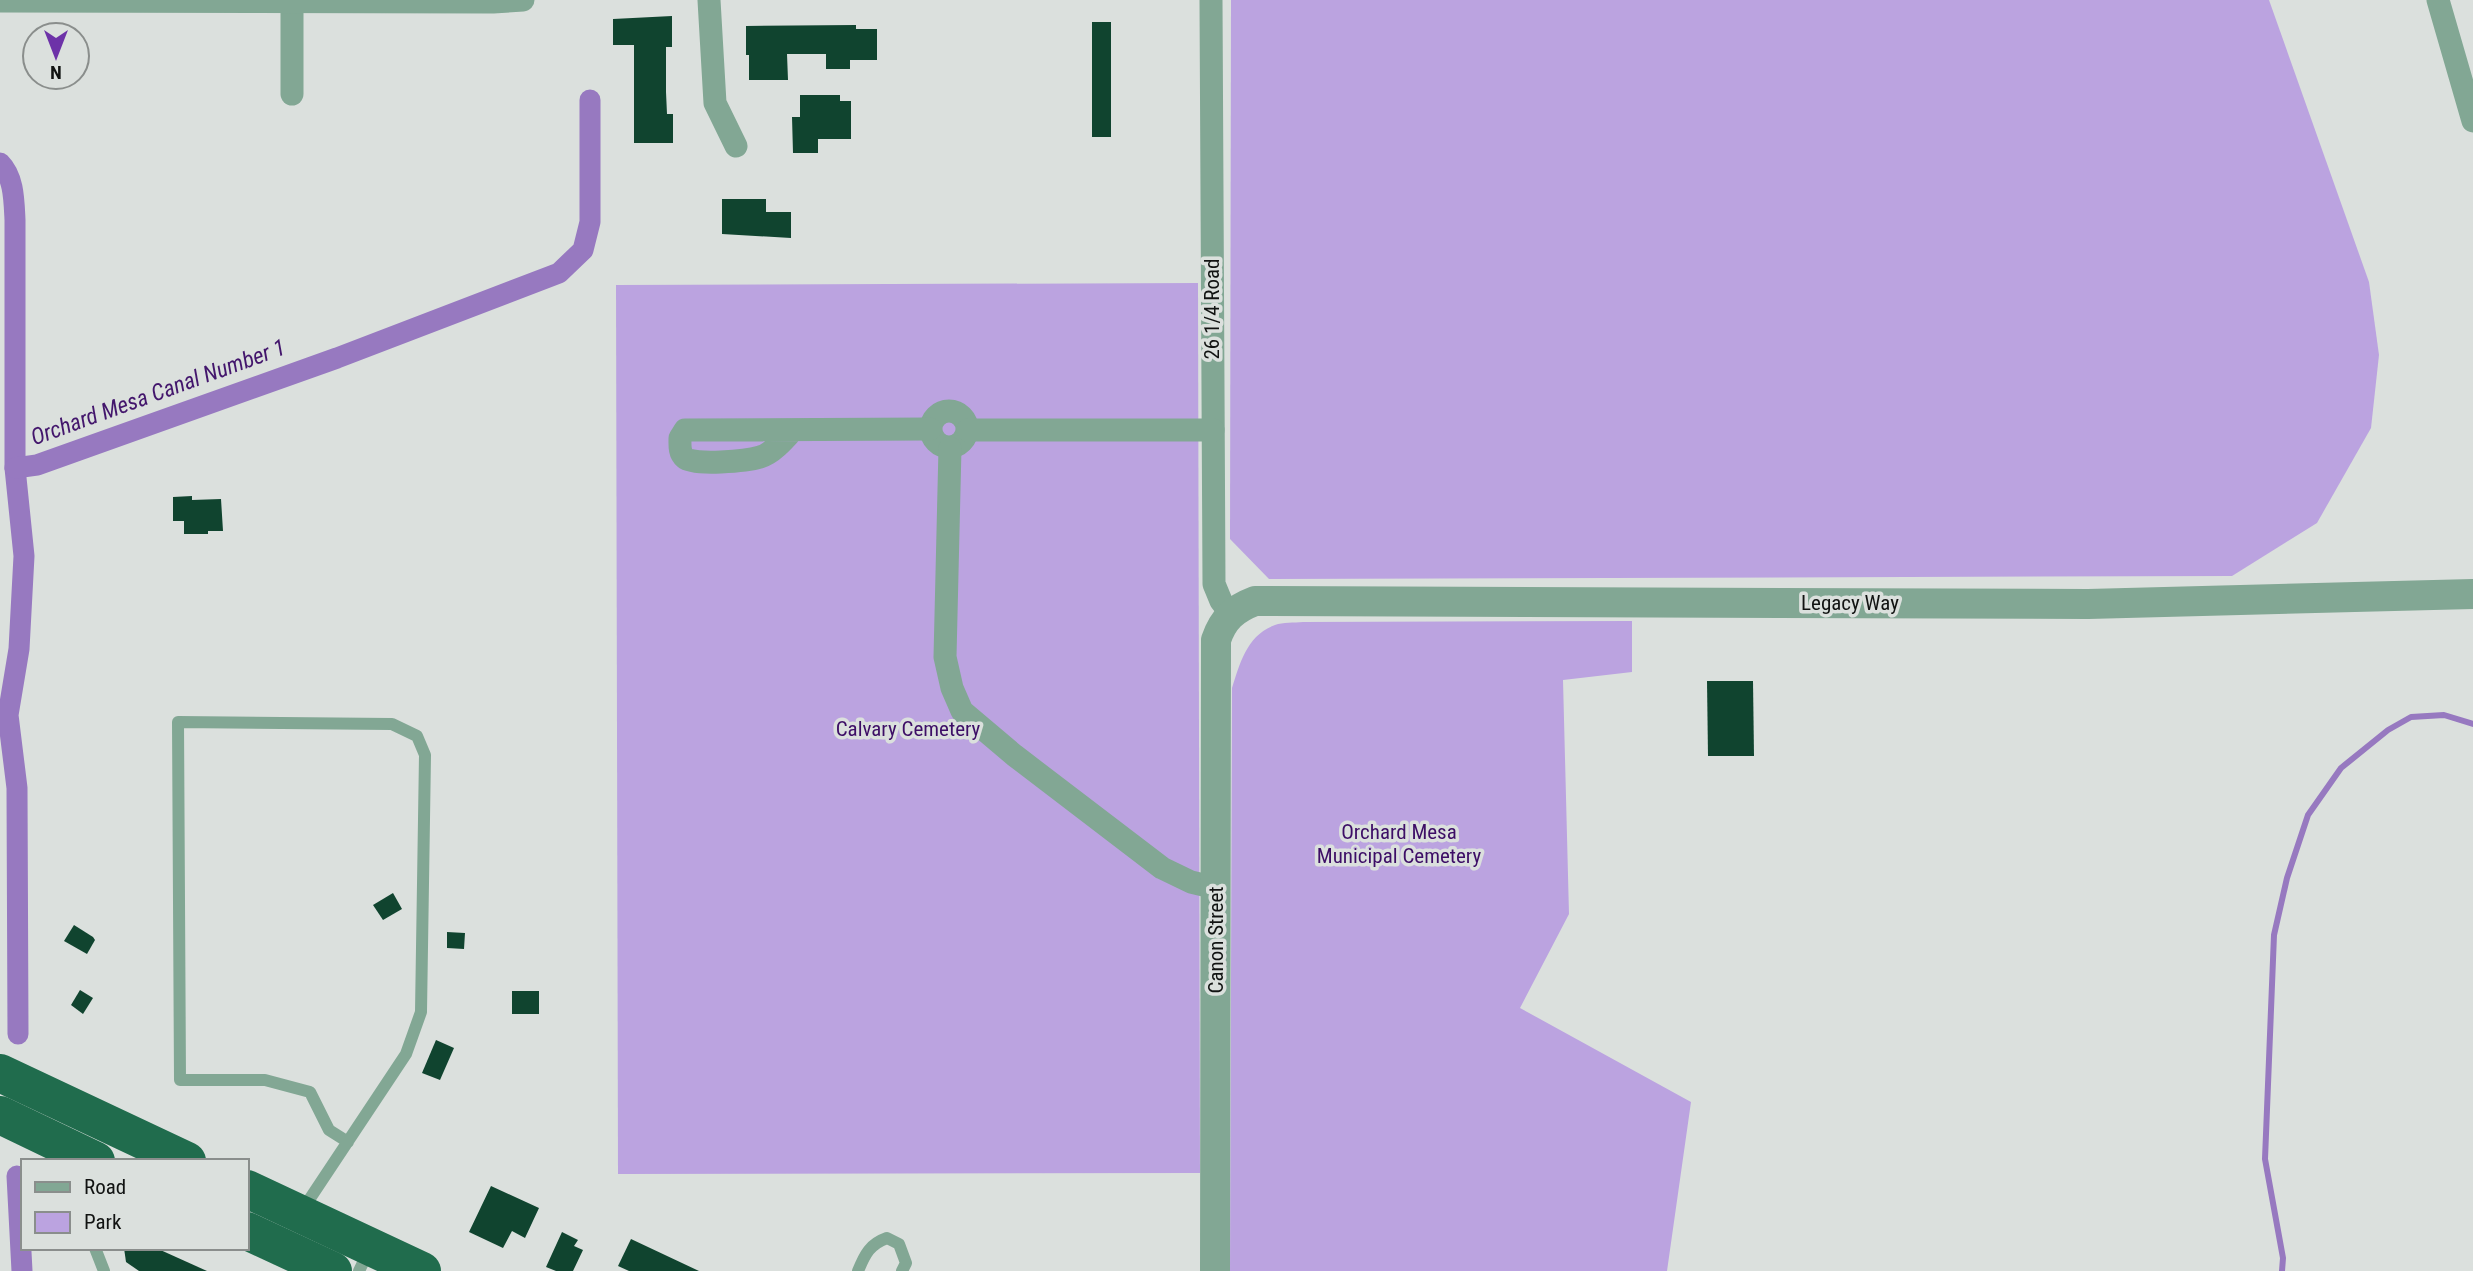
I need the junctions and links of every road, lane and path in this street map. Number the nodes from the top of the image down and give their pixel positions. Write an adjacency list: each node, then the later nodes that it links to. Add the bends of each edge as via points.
1 (523, 0): 8 (street)
2 (709, 0): 11 (street, via 715,103)
3 (1211, 0): 15 (street, 26 1/4 Road)
4 (2438, 0): 10 (street)
5 (0, 1): 6 (street)
6 (91, 1): 7 (street)
7 (292, 1): 8 (street); 9 (street)
8 (493, 1)
9 (292, 94)
10 (2473, 121)
11 (736, 146)
12 (930, 429): 13 (street); 14 (street, via 940,413 950,411 959,414); 16 (street, via 940,446)
13 (793, 430)
14 (968, 430): 15 (street); 16 (street, via 965,439)
15 (1213, 430): 18 (street, 26 1/4 Road, via 1214,584)
16 (950, 448): 19 (street, via 945,657 962,711 1162,868)
17 (2473, 594): 18 (street, Legacy Way, via 2088,604 1255,601)
18 (1231, 614): 19 (street, Canon Street, via 1216,640)
19 (1216, 888): 33 (street, Canon Street)
20 (0, 1073): 24 (highway)
21 (0, 1115): 23 (highway)
22 (348, 1142): 22 (lane, via 406,1054 421,1012 425,755 417,736 392,724 178,722 180,1080 265,1080 310,1092 329,1130); 25 (lane)
23 (92, 1159)
24 (183, 1159)
25 (262, 1217): 27 (highway); 29 (highway)
26 (96, 1250): 28 (lane)
27 (365, 1259): 30 (highway)
28 (104, 1271)
29 (333, 1271)
30 (422, 1271)
31 (858, 1271): 32 (lane, via 875,1242 887,1238 899,1244 906,1263)
32 (902, 1271)
33 (1216, 1271)

